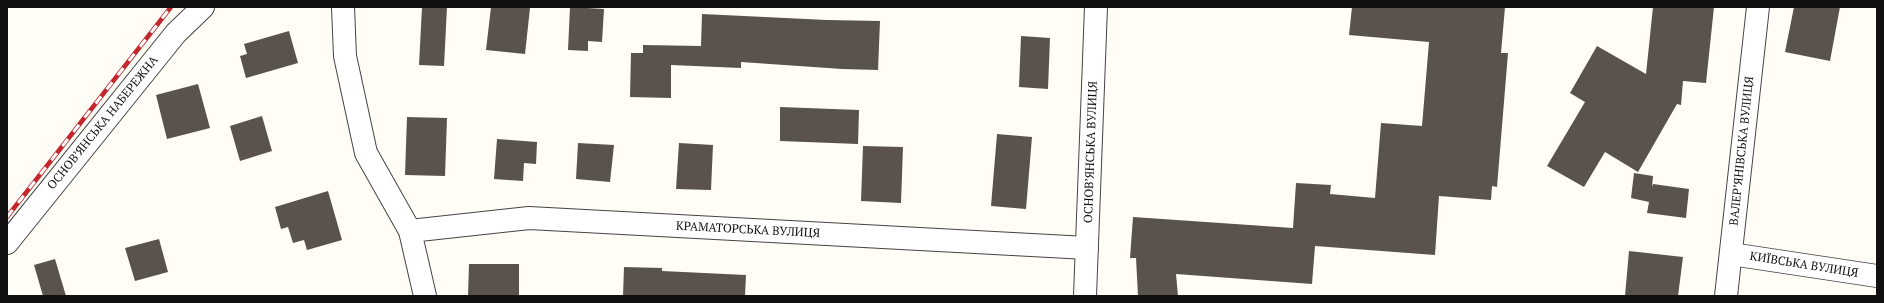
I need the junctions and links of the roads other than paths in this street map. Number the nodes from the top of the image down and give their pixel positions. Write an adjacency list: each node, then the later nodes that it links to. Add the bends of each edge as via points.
1 (203, 7): 6 (street, ОСНОВ’ЯНСЬКА НАБЕРЕЖНА, via 176,33)
2 (343, 7): 5 (street, via 345,56 366,153)
3 (1096, 7): 7 (street, ОСНОВ’ЯНСЬКА ВУЛИЦЯ)
4 (1758, 7): 8 (street, ВАЛЕР’ЯНІВСЬКА ВУЛИЦЯ)
5 (410, 230): 7 (street, КРАМАТОРСЬКА ВУЛИЦЯ, via 529,218); 10 (street)
6 (7, 243)
7 (1087, 248): 11 (street, ОСНОВ’ЯНСЬКА ВУЛИЦЯ)
8 (1731, 254): 9 (street, КИЇВСЬКА ВУЛИЦЯ); 12 (street, ВАЛЕР’ЯНІВСЬКА ВУЛИЦЯ)
9 (1877, 276)
10 (425, 296)
11 (1085, 296)
12 (1726, 296)

